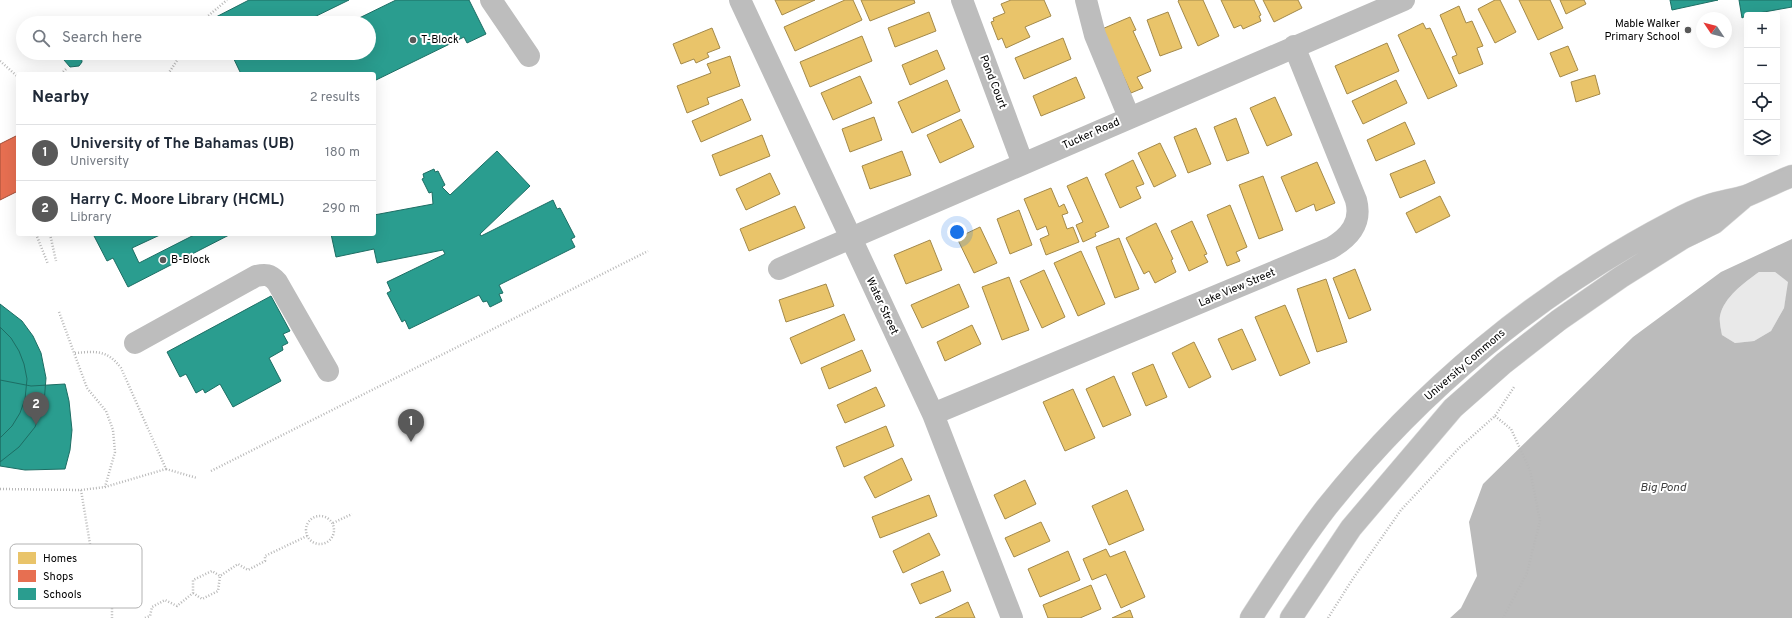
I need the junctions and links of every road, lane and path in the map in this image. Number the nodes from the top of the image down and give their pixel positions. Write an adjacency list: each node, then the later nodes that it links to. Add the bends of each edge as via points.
1 (227, 0): 7 (path)
2 (491, 0): 9 (street)
3 (740, 0): 22 (street, Water Street)
4 (962, 0): 17 (street, Pond Court)
5 (1086, 0): 16 (street, via 1095,35)
6 (1404, 0): 8 (street, Tucker Road)
7 (208, 16)
8 (1294, 46): 16 (street, Tucker Road); 32 (street, Lake View Street, via 1356,200 1358,214 1350,234 1331,248)
9 (529, 56)
10 (177, 60): 14 (path)
11 (0, 61): 15 (path)
12 (67, 68): 13 (path)
13 (63, 72)
14 (169, 72)
15 (16, 75)
16 (1129, 117): 17 (street, Tucker Road)
17 (1023, 164): 22 (street, Tucker Road)
18 (1792, 176): 19 (street, University Commons)
19 (1746, 196): 48 (street, University Commons, via 1707,206 1672,222 1606,259 1544,300 1487,344 1434,390 1366,461 1289,559); 49 (street, University Commons, via 1714,223 1627,273 1559,320 1504,362 1453,408 1351,528)
20 (37, 236): 25 (path)
21 (50, 236): 24 (path)
22 (850, 238): 26 (street, Tucker Road); 32 (street, Water Street)
23 (648, 251): 35 (path)
24 (56, 261)
25 (48, 264)
26 (779, 270)
27 (59, 312): 29 (path)
28 (135, 343): 30 (street, via 256,276 264,274 272,276 277,282)
29 (75, 354): 34 (path, via 96,351 105,354 121,368); 37 (path, via 87,388 106,411 114,430 116,452)
30 (328, 371)
31 (1514, 387): 33 (path)
32 (933, 414): 47 (street, Water Street)
33 (1495, 416): 50 (path, via 1459,448 1401,510); 51 (path, via 1512,429 1530,470 1540,520 1527,573)
34 (166, 469): 36 (path); 37 (path)
35 (211, 471)
36 (198, 478)
37 (105, 487): 39 (path)
38 (0, 489): 39 (path)
39 (81, 490): 43 (path)
40 (352, 514): 41 (path)
41 (333, 523): 42 (path, via 323,515 316,516 306,523); 42 (path, via 333,536 329,541 316,544)
42 (307, 536): 44 (path, via 265,556 265,561 248,570 238,564)
43 (90, 544)
44 (220, 576): 45 (path, via 212,571 193,580); 45 (path, via 218,591 202,599)
45 (192, 593): 46 (path, via 177,606 165,600 152,607 150,616)
46 (145, 618)
47 (1012, 618)
48 (1252, 618)
49 (1291, 618)
50 (1328, 618)
51 (1503, 618)

